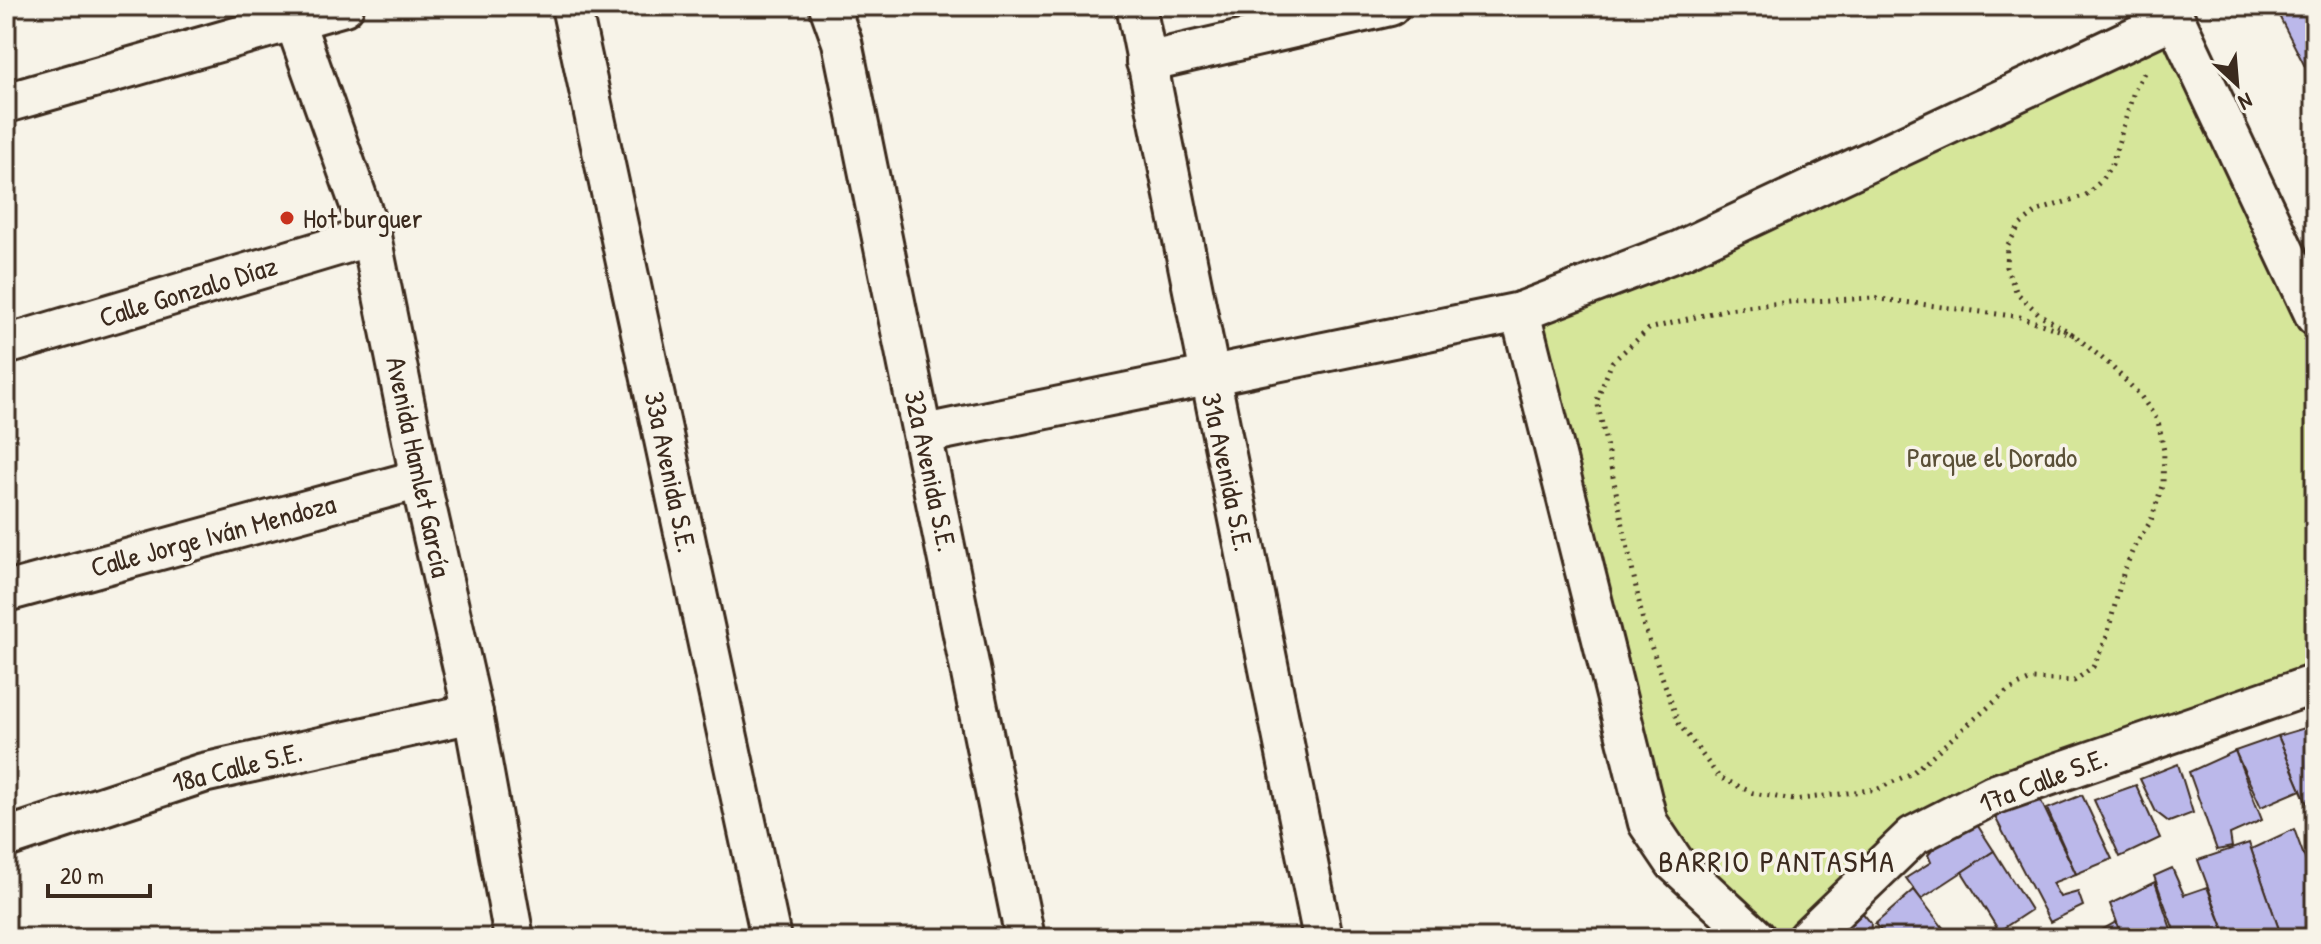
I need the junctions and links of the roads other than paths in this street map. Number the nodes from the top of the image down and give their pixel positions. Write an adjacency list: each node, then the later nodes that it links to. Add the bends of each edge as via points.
1 (344, 6): 7 (street)
2 (571, 6): 22 (street, 33a Avenida S.E.)
3 (829, 6): 15 (street, 32a Avenida S.E., via 842,42)
4 (1136, 6): 8 (street, 31a Avenida S.E.)
5 (1390, 6): 8 (street)
6 (2172, 12): 11 (street, via 1681,250); 12 (street)
7 (290, 13): 9 (street); 10 (street, Avenida Hamlet García)
8 (1146, 62): 14 (street, 31a Avenida S.E.)
9 (6, 103)
10 (371, 236): 13 (street, Calle Gonzalo Díaz); 16 (street, Avenida Hamlet García)
11 (1520, 312): 14 (street); 25 (street, via 1648,823 1675,863)
12 (2315, 316)
13 (6, 345)
14 (1208, 375): 15 (street); 24 (street, 31a Avenida S.E.)
15 (924, 434): 23 (street, 32a Avenida S.E.)
16 (420, 479): 17 (street, Calle Jorge Iván Mendoza); 19 (street, Avenida Hamlet García)
17 (6, 592)
18 (2315, 684): 26 (street, 17a Calle S.E., via 1993,795 1913,836)
19 (473, 713): 20 (street, 18a Calle S.E., via 203,773); 21 (street, Avenida Hamlet García)
20 (6, 838)
21 (510, 937)
22 (771, 938)
23 (1025, 938)
24 (1323, 938)
25 (1756, 938)
26 (1807, 938)

